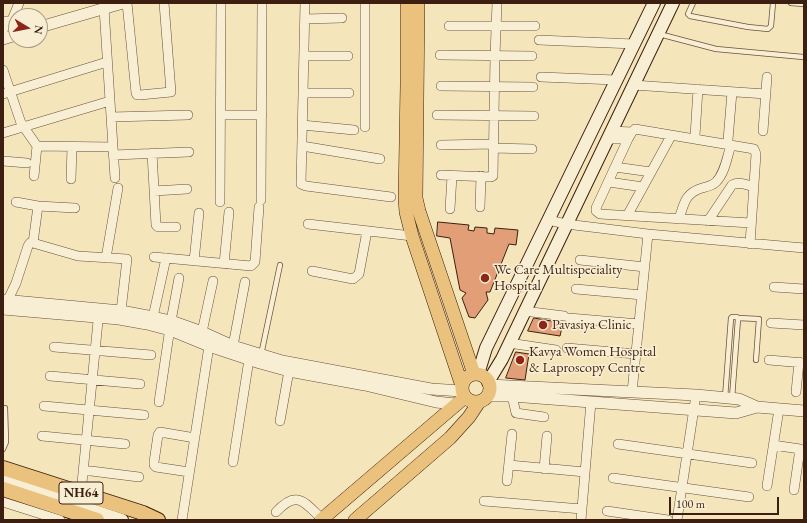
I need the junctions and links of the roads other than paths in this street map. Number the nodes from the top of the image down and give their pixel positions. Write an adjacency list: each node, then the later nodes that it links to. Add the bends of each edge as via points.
1 (20, 3): 21 (street, via 12,20)
2 (122, 3): 18 (street)
3 (127, 3): 4 (street, via 137,95 171,92)
4 (164, 3)
5 (220, 3): 53 (street)
6 (262, 3): 54 (street)
7 (305, 3): 20 (street)
8 (365, 3): 61 (street)
9 (407, 3): 115 (main road, via 405,199)
10 (418, 3): 163 (main road, via 417,205)
11 (497, 3): 23 (street)
12 (654, 3): 29 (main road)
13 (673, 3): 27 (main road)
14 (693, 3): 15 (lane, via 688,14 690,16 768,29 771,26)
15 (773, 3)
16 (791, 3): 17 (lane)
17 (804, 4)
18 (106, 6): 22 (street); 36 (street)
19 (342, 18): 20 (street)
20 (304, 19): 31 (street)
21 (4, 20): 26 (street)
22 (48, 24)
23 (496, 25): 24 (street); 25 (street); 33 (street)
24 (449, 26)
25 (535, 26)
26 (3, 32)
27 (658, 34): 35 (lane, via 716,50); 41 (main road)
28 (539, 40): 29 (street)
29 (634, 44): 40 (main road)
30 (440, 55): 33 (street)
31 (304, 56): 32 (street); 48 (street)
32 (348, 56)
33 (495, 56): 34 (street); 43 (street)
34 (532, 56)
35 (803, 57)
36 (107, 62): 47 (street); 51 (street)
37 (3, 70): 47 (street)
38 (541, 77): 40 (street)
39 (767, 77): 50 (street)
40 (616, 80): 107 (main road)
41 (633, 85): 45 (street); 65 (main road)
42 (440, 86): 43 (street)
43 (494, 86): 44 (street); 56 (street)
44 (533, 88)
45 (698, 89): 46 (street); 68 (street)
46 (732, 92): 50 (street); 69 (street)
47 (6, 93): 60 (street)
48 (303, 93): 49 (street); 59 (street)
49 (349, 93)
50 (766, 94): 63 (street)
51 (110, 101): 58 (street); 60 (street)
52 (188, 115): 58 (street)
53 (220, 115): 54 (street); 98 (street)
54 (262, 115): 124 (street, via 260,204 254,265)
55 (437, 115): 56 (street)
56 (494, 116): 57 (street); 73 (street)
57 (534, 116)
58 (111, 117): 76 (street)
59 (302, 126): 62 (street); 72 (street)
60 (22, 127): 64 (street); 71 (street)
61 (365, 127)
62 (354, 130)
63 (764, 131)
64 (3, 133)
65 (609, 135): 66 (street); 111 (main road)
66 (630, 135): 67 (street, via 638,129); 82 (street)
67 (671, 136): 69 (street); 83 (street)
68 (695, 136)
69 (730, 143): 92 (street, via 756,151); 106 (street, via 722,175 712,185 688,195)
70 (441, 145): 73 (street)
71 (37, 146): 74 (street); 85 (street)
72 (302, 146): 79 (street); 96 (street, via 303,186)
73 (493, 146): 75 (street); 87 (street, via 493,176)
74 (72, 147): 76 (street); 89 (street)
75 (532, 149)
76 (113, 151): 78 (street); 88 (street)
77 (189, 152): 78 (street)
78 (152, 154): 95 (street)
79 (380, 159)
80 (3, 161): 81 (street)
81 (27, 164)
82 (615, 167): 83 (street); 90 (street)
83 (651, 172): 91 (street)
84 (441, 175): 86 (street)
85 (34, 176)
86 (452, 176): 87 (street); 102 (street)
87 (481, 176): 100 (street)
88 (115, 178)
89 (71, 179)
90 (609, 182): 91 (street); 105 (street, via 596,211 600,214)
91 (643, 187): 105 (street)
92 (754, 187): 108 (street, via 736,182); 109 (street)
93 (118, 188): 120 (street)
94 (187, 189): 95 (street)
95 (154, 191): 112 (street, via 157,226)
96 (391, 197)
97 (16, 202): 99 (street)
98 (220, 202)
99 (38, 206): 101 (street); 116 (street)
100 (480, 207)
101 (74, 208)
102 (450, 209)
103 (229, 212): 124 (street)
104 (199, 213): 123 (street)
105 (628, 216): 106 (street)
106 (679, 219): 108 (street)
107 (548, 220): 111 (street); 163 (main road, via 486,348)
108 (708, 221): 109 (street)
109 (751, 223): 117 (street)
110 (308, 224): 113 (street)
111 (566, 224): 114 (street); 137 (main road)
112 (176, 227)
113 (367, 231): 115 (street); 127 (street, via 359,274 356,278)
114 (648, 234): 117 (street); 126 (street)
115 (412, 236): 166 (main road)
116 (33, 243): 120 (street, via 75,256); 135 (street, via 28,246 16,284)
117 (750, 244): 118 (street)
118 (804, 248)
119 (154, 257): 121 (street)
120 (106, 258): 136 (street, via 127,259)
121 (166, 258): 123 (street); 139 (street)
122 (580, 260): 126 (street)
123 (194, 261): 124 (street)
124 (224, 264)
125 (280, 265): 154 (lane)
126 (645, 267): 134 (street)
127 (312, 271)
128 (180, 278): 143 (street)
129 (213, 281): 144 (street)
130 (245, 282): 147 (street)
131 (774, 287): 133 (street)
132 (576, 289): 134 (street)
133 (804, 289)
134 (642, 295): 141 (street)
135 (4, 305): 138 (street)
136 (121, 311): 138 (street); 139 (street)
137 (524, 311): 141 (street); 145 (main road)
138 (99, 313): 143 (street, via 147,324); 150 (street)
139 (153, 317): 143 (street)
140 (771, 323): 142 (street)
141 (639, 324): 152 (street)
142 (804, 325)
143 (170, 326): 144 (street); 146 (street); 170 (street)
144 (202, 332): 147 (street)
145 (509, 343): 151 (street); 163 (main road)
146 (209, 346): 155 (street); 185 (street)
147 (233, 346): 155 (street)
148 (54, 347): 150 (street)
149 (567, 348): 152 (street)
150 (95, 350): 153 (street); 161 (street)
151 (556, 350)
152 (636, 354): 164 (street)
153 (151, 355)
154 (261, 355): 155 (street); 159 (street)
155 (249, 356): 159 (street); 192 (street)
156 (756, 360): 169 (lane, via 758,319 735,316 731,318)
157 (769, 360): 158 (street)
158 (801, 363): 165 (street)
159 (289, 366): 166 (street); 166 (street, via 436,402); 181 (street)
160 (50, 376): 161 (street)
161 (92, 380): 162 (street); 177 (street)
162 (140, 384)
163 (483, 386): 164 (street); 166 (main road, via 471,402); 166 (main road, via 466,378); 168 (street); 222 (main road, via 469,417 450,438)
164 (632, 392): 167 (street)
165 (796, 392)
166 (461, 394): 221 (main road)
167 (696, 395): 169 (street); 175 (street)
168 (512, 396): 171 (street); 180 (street, via 516,413)
169 (729, 398): 173 (street, via 740,399)
170 (159, 402)
171 (591, 402): 175 (street); 199 (street)
172 (44, 406): 177 (street)
173 (757, 407): 175 (street, via 736,412); 176 (street)
174 (5, 408): 190 (lane, via 6,442)
175 (693, 409): 191 (street)
176 (779, 409): 178 (street); 189 (street)
177 (89, 410): 179 (street); 186 (street)
178 (804, 411)
179 (144, 414)
180 (544, 417)
181 (280, 421)
182 (512, 434): 194 (street)
183 (42, 436): 186 (street)
184 (547, 436): 196 (street)
185 (195, 438): 198 (street); 198 (street, via 160,432 158,434 154,465)
186 (86, 440): 187 (street); 197 (street)
187 (125, 444)
188 (618, 444): 191 (street)
189 (773, 445): 205 (street); 207 (street, via 800,449)
190 (3, 449)
191 (687, 454): 193 (street); 206 (street)
192 (233, 462)
193 (752, 463)
194 (509, 465): 196 (street); 203 (street)
195 (3, 468): 208 (highway, NH64)
196 (544, 469): 199 (street)
197 (83, 470): 201 (street); 208 (street)
198 (190, 472): 220 (street)
199 (585, 472): 212 (street)
200 (3, 477): 204 (main road)
201 (139, 477)
202 (613, 478): 206 (street)
203 (508, 480)
204 (7, 485): 215 (highway, NH64); 218 (main road)
205 (767, 486)
206 (681, 487): 209 (street); 225 (street)
207 (794, 490)
208 (81, 493): 219 (highway, NH64)
209 (749, 497)
210 (484, 501): 212 (street)
211 (3, 502): 216 (street)
212 (582, 509): 223 (street)
213 (607, 511): 224 (street)
214 (276, 512): 221 (street, via 284,503 301,500)
215 (79, 517): 217 (highway, NH64)
216 (60, 520)
217 (97, 520)
218 (122, 520)
219 (158, 520)
220 (182, 520)
221 (321, 520)
222 (355, 520)
223 (581, 520)
224 (668, 520)
225 (676, 520)

